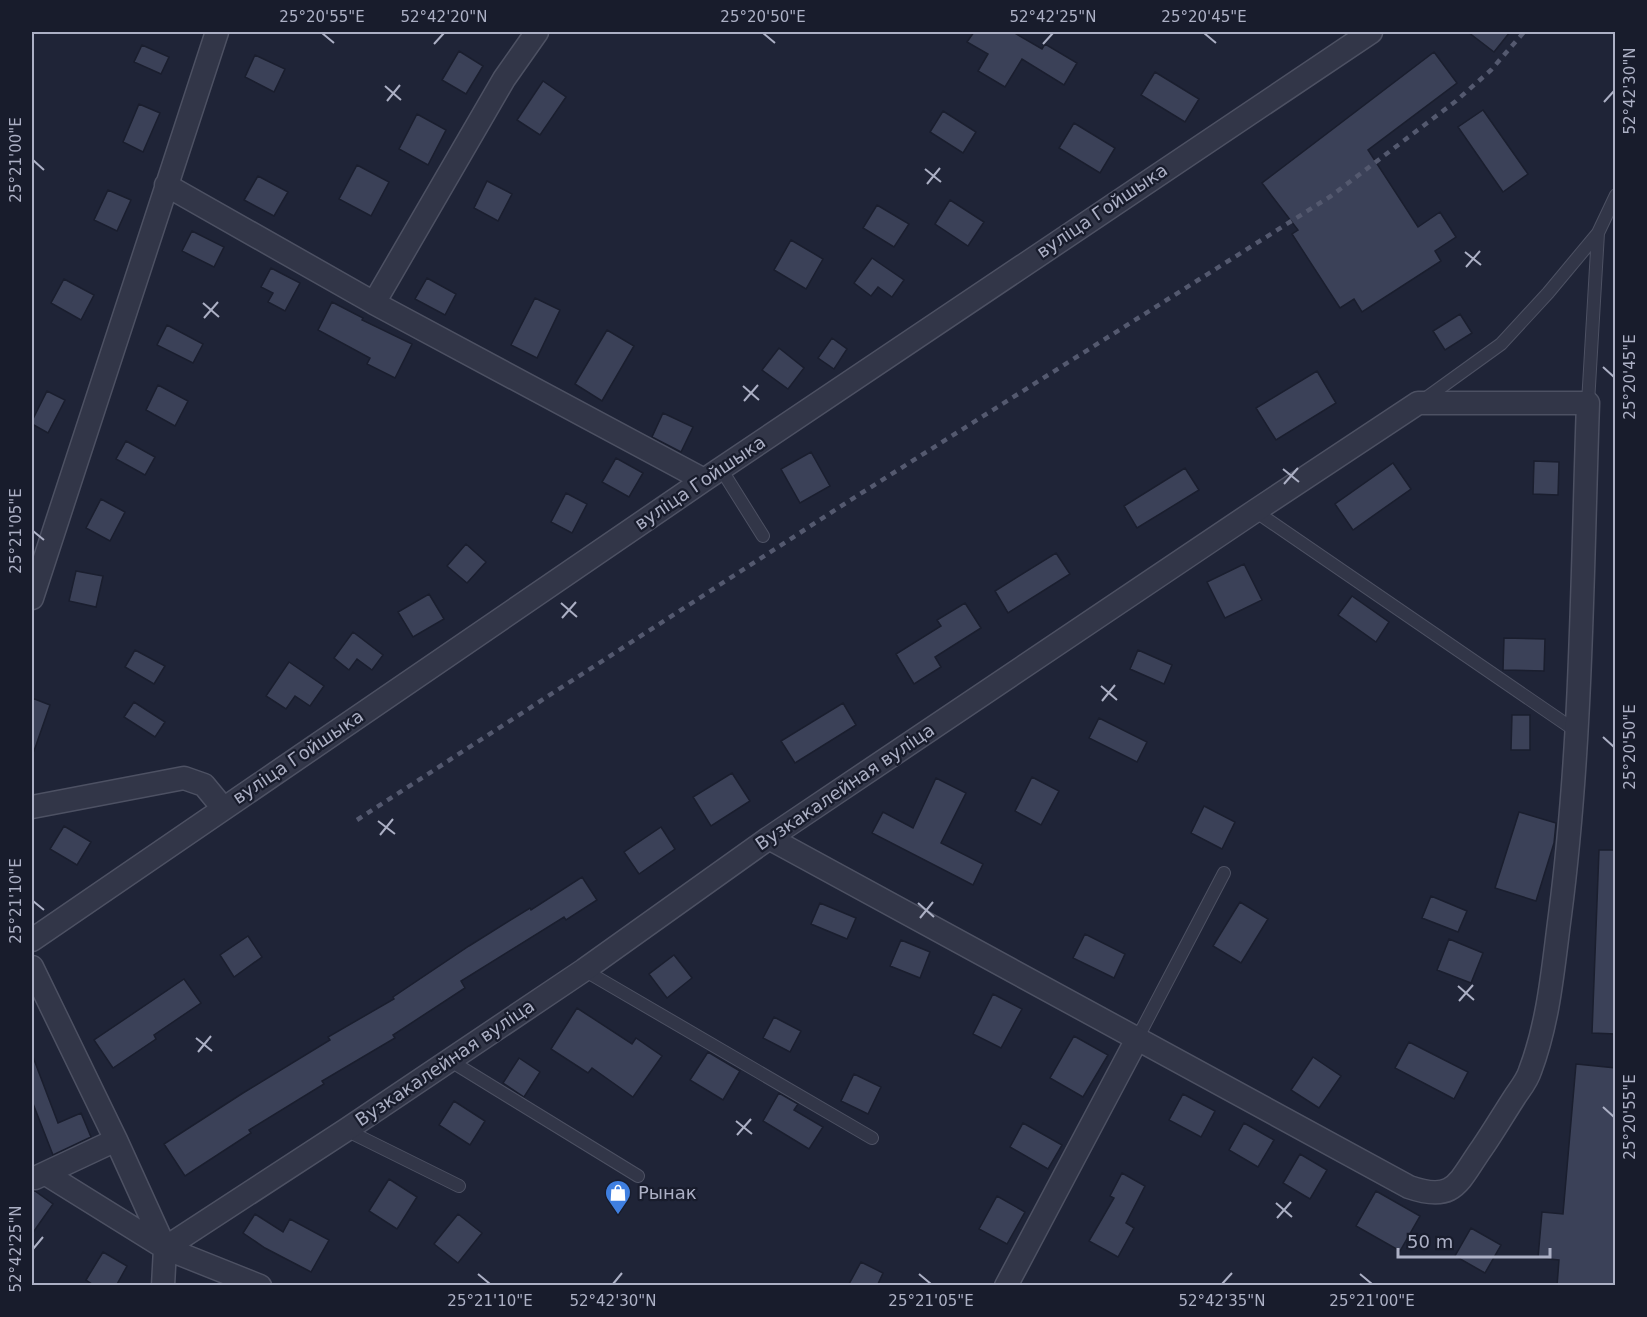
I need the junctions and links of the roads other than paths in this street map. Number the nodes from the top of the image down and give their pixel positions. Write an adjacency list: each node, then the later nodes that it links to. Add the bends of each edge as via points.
1 (217, 32): 4 (street)
2 (537, 32): 7 (street, via 504,79)
3 (1371, 32): 10 (street, вуліца Гойшыка)
4 (166, 185): 7 (street); 13 (street)
5 (1616, 195): 6 (lane)
6 (1598, 233): 8 (lane, via 1501,344); 9 (lane)
7 (374, 303): 10 (street)
8 (1418, 403): 9 (street); 11 (street, Вузкакалейная вуліца)
9 (1588, 403): 14 (street)
10 (713, 474): 12 (lane); 16 (street, вуліца Гойшыка)
11 (1254, 511): 14 (lane); 17 (street, Вузкакалейная вуліца)
12 (763, 536)
13 (32, 598)
14 (1576, 731): 22 (street, via 1566,870 1546,1022 1530,1073 1450,1190 1438,1194 1409,1187)
15 (32, 807): 16 (street, via 184,778 204,785)
16 (223, 808): 19 (street, вуліца Гойшыка)
17 (769, 838): 21 (street, Вузкакалейная вуліца); 22 (street)
18 (1224, 873): 22 (lane)
19 (32, 940)
20 (32, 967): 26 (street)
21 (584, 970): 23 (street, Вузкакалейная вуліца); 25 (lane)
22 (1137, 1039): 33 (street)
23 (449, 1060): 24 (street, Вузкакалейная вуліца); 28 (lane)
24 (346, 1130): 29 (lane); 30 (street, Вузкакалейная вуліца)
25 (872, 1138)
26 (116, 1140): 27 (street); 30 (street)
27 (39, 1176): 30 (street)
28 (638, 1176)
29 (459, 1186)
30 (165, 1248): 31 (street); 32 (street)
31 (163, 1286)
32 (260, 1286)
33 (1006, 1286)

